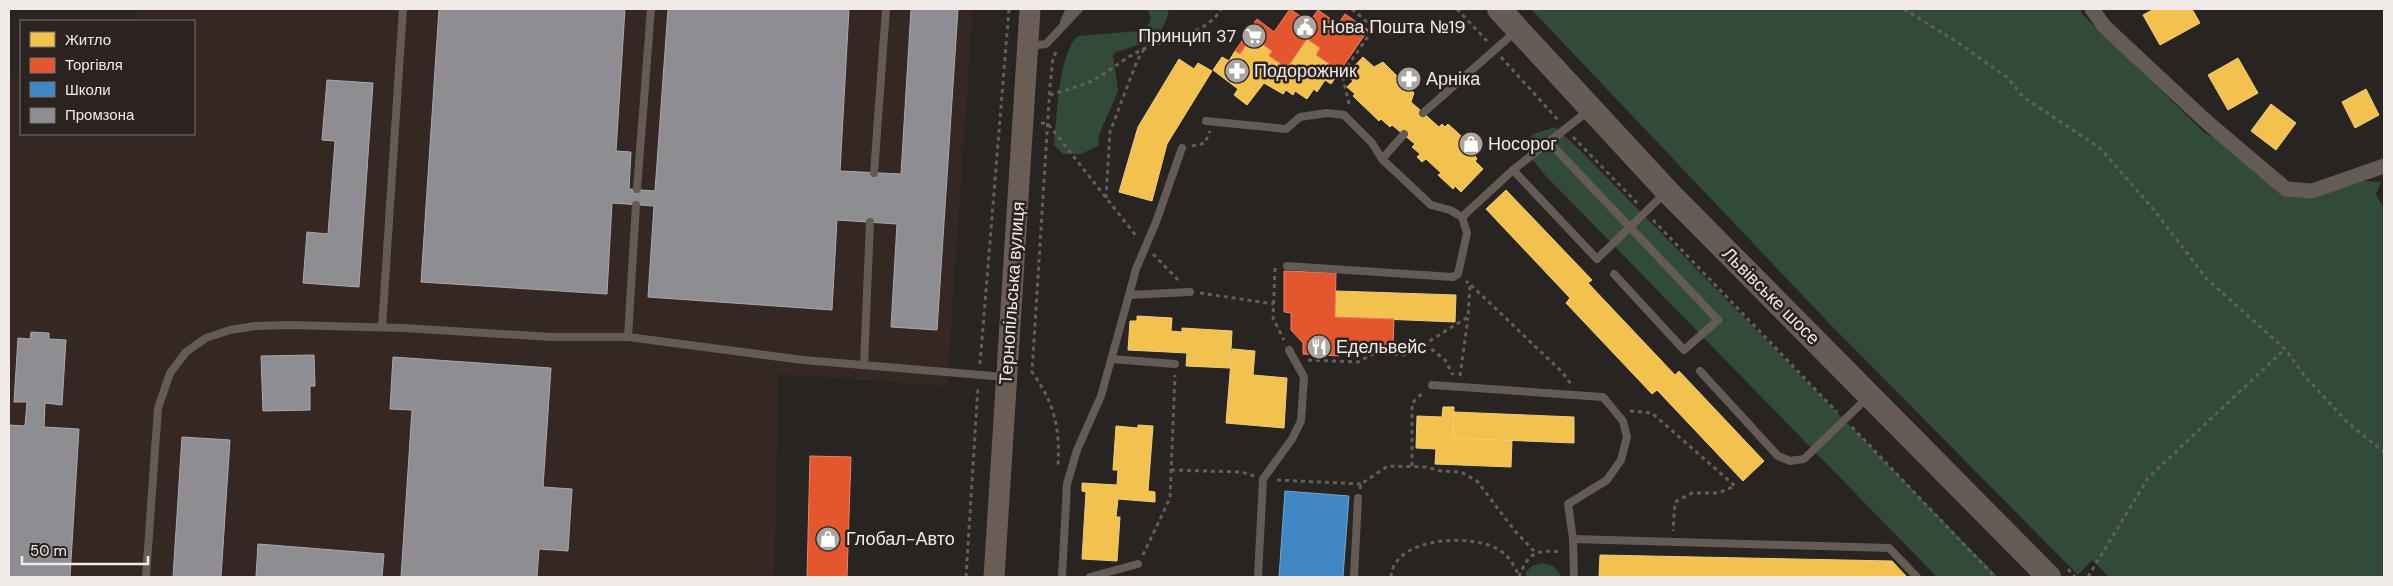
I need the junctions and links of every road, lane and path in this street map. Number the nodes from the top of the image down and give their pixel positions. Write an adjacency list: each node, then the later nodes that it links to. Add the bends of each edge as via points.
1 (403, 9): 51 (lane)
2 (651, 9): 34 (lane)
3 (886, 9): 33 (lane)
4 (1009, 9): 61 (path)
5 (1030, 9): 16 (main road, Тернопільська вулиця)
6 (1070, 9): 14 (lane)
7 (1080, 9): 14 (lane)
8 (1222, 9): 17 (path, via 1216,19 1195,30)
9 (1352, 9): 21 (path, via 1374,28 1342,74)
10 (1457, 9): 19 (path)
11 (1499, 9): 15 (main road, Львівське шосе)
12 (1904, 9): 54 (path, via 2008,78 2024,97 2100,148 2154,210 2206,278)
13 (2092, 9): 31 (street, via 2104,26 2208,123 2286,189 2312,191)
14 (1062, 26): 16 (lane, via 1046,44)
15 (1518, 30): 19 (lane); 22 (main road, Львівське шосе)
16 (1028, 47): 62 (main road, Тернопільська вулиця)
17 (1145, 48): 20 (path, via 1095,79); 36 (path, via 1110,132)
18 (1056, 50): 20 (path)
19 (1496, 51): 23 (lane); 26 (path)
20 (1050, 95): 25 (path)
21 (1350, 109)
22 (1591, 109): 26 (lane); 35 (main road, Львівське шосе)
23 (1423, 114)
24 (1206, 121): 30 (lane, via 1286,129 1300,116 1344,115 1372,143)
25 (1048, 124): 36 (path); 71 (path, via 1032,372 1047,393 1054,412 1059,441)
26 (1566, 130): 28 (lane); 38 (path)
27 (1404, 134): 30 (lane)
28 (1549, 142): 32 (lane); 41 (lane)
29 (1182, 148): 42 (lane)
30 (1382, 159): 39 (lane, via 1431,205)
31 (2384, 166)
32 (1513, 170): 39 (lane); 41 (lane, via 1597,259)
33 (874, 173)
34 (637, 189)
35 (1667, 192): 38 (lane); 66 (main road, Львівське шосе)
36 (1106, 199): 42 (path)
37 (636, 205): 52 (lane)
38 (1646, 212): 41 (lane); 68 (path)
39 (1462, 216): 44 (lane, via 1468,233)
40 (870, 222): 59 (lane)
41 (1630, 226): 45 (lane, via 1718,320 1684,350)
42 (1146, 247): 47 (path); 48 (lane)
43 (1287, 266): 44 (lane, via 1453,277); 49 (path, via 1275,268)
44 (1458, 274): 46 (path)
45 (1614, 274)
46 (1470, 285): 50 (path); 65 (path, via 1563,373)
47 (1190, 292): 48 (lane); 49 (path)
48 (1129, 295): 56 (lane)
49 (1274, 304): 55 (path, via 1273,318)
50 (1468, 317): 53 (path); 64 (path)
51 (382, 327): 52 (lane); 82 (lane, via 255,326 206,338 186,352 170,373 158,408)
52 (628, 338): 59 (lane)
53 (1425, 344): 57 (path, via 1407,355 1375,353 1358,362); 64 (path, via 1445,360)
54 (2285, 349): 69 (path, via 2348,423); 95 (path, via 2148,478)
55 (1289, 350): 57 (lane)
56 (1112, 359): 58 (lane); 85 (lane, via 1067,484)
57 (1294, 360): 73 (lane, via 1304,377 1302,422)
58 (1176, 364): 72 (path)
59 (864, 365): 61 (lane)
60 (1700, 371): 68 (lane, via 1778,456 1790,461 1804,459)
61 (979, 375): 62 (lane); 83 (path)
62 (1007, 377): 84 (main road, Тернопільська вулиця)
63 (1432, 385): 64 (lane); 70 (path, via 1412,403)
64 (1459, 387): 65 (lane)
65 (1579, 396): 67 (lane, via 1603,397)
66 (1869, 396): 68 (lane); 94 (main road, Львівське шосе)
67 (1612, 409): 77 (path, via 1652,413 1734,486 1718,493 1692,493 1675,502); 78 (lane, via 1623,422 1627,437 1621,460 1607,480 1568,504)
68 (1845, 420): 93 (path)
69 (2384, 452)
70 (1412, 466): 75 (path, via 1388,466); 79 (path, via 1461,472 1477,481)
71 (1058, 470)
72 (1171, 470): 73 (path, via 1242,472); 81 (path, via 1170,498)
73 (1262, 479): 87 (lane)
74 (1293, 481): 75 (path)
75 (1361, 484): 76 (path)
76 (1358, 498): 88 (lane)
77 (1673, 517)
78 (1573, 539): 80 (lane); 92 (lane, via 1888,548)
79 (1536, 553): 80 (path); 90 (path, via 1526,559)
80 (1574, 553): 91 (lane)
81 (1138, 564): 86 (lane)
82 (146, 576)
83 (966, 577)
84 (994, 577)
85 (1062, 577)
86 (1090, 577)
87 (1258, 577)
88 (1354, 577)
89 (1391, 577): 90 (path, via 1394,564 1406,553 1419,546 1455,541 1474,542 1502,551)
90 (1519, 577)
91 (1574, 577)
92 (1917, 577)
93 (1995, 577)
94 (2049, 577)
95 (2088, 577)

